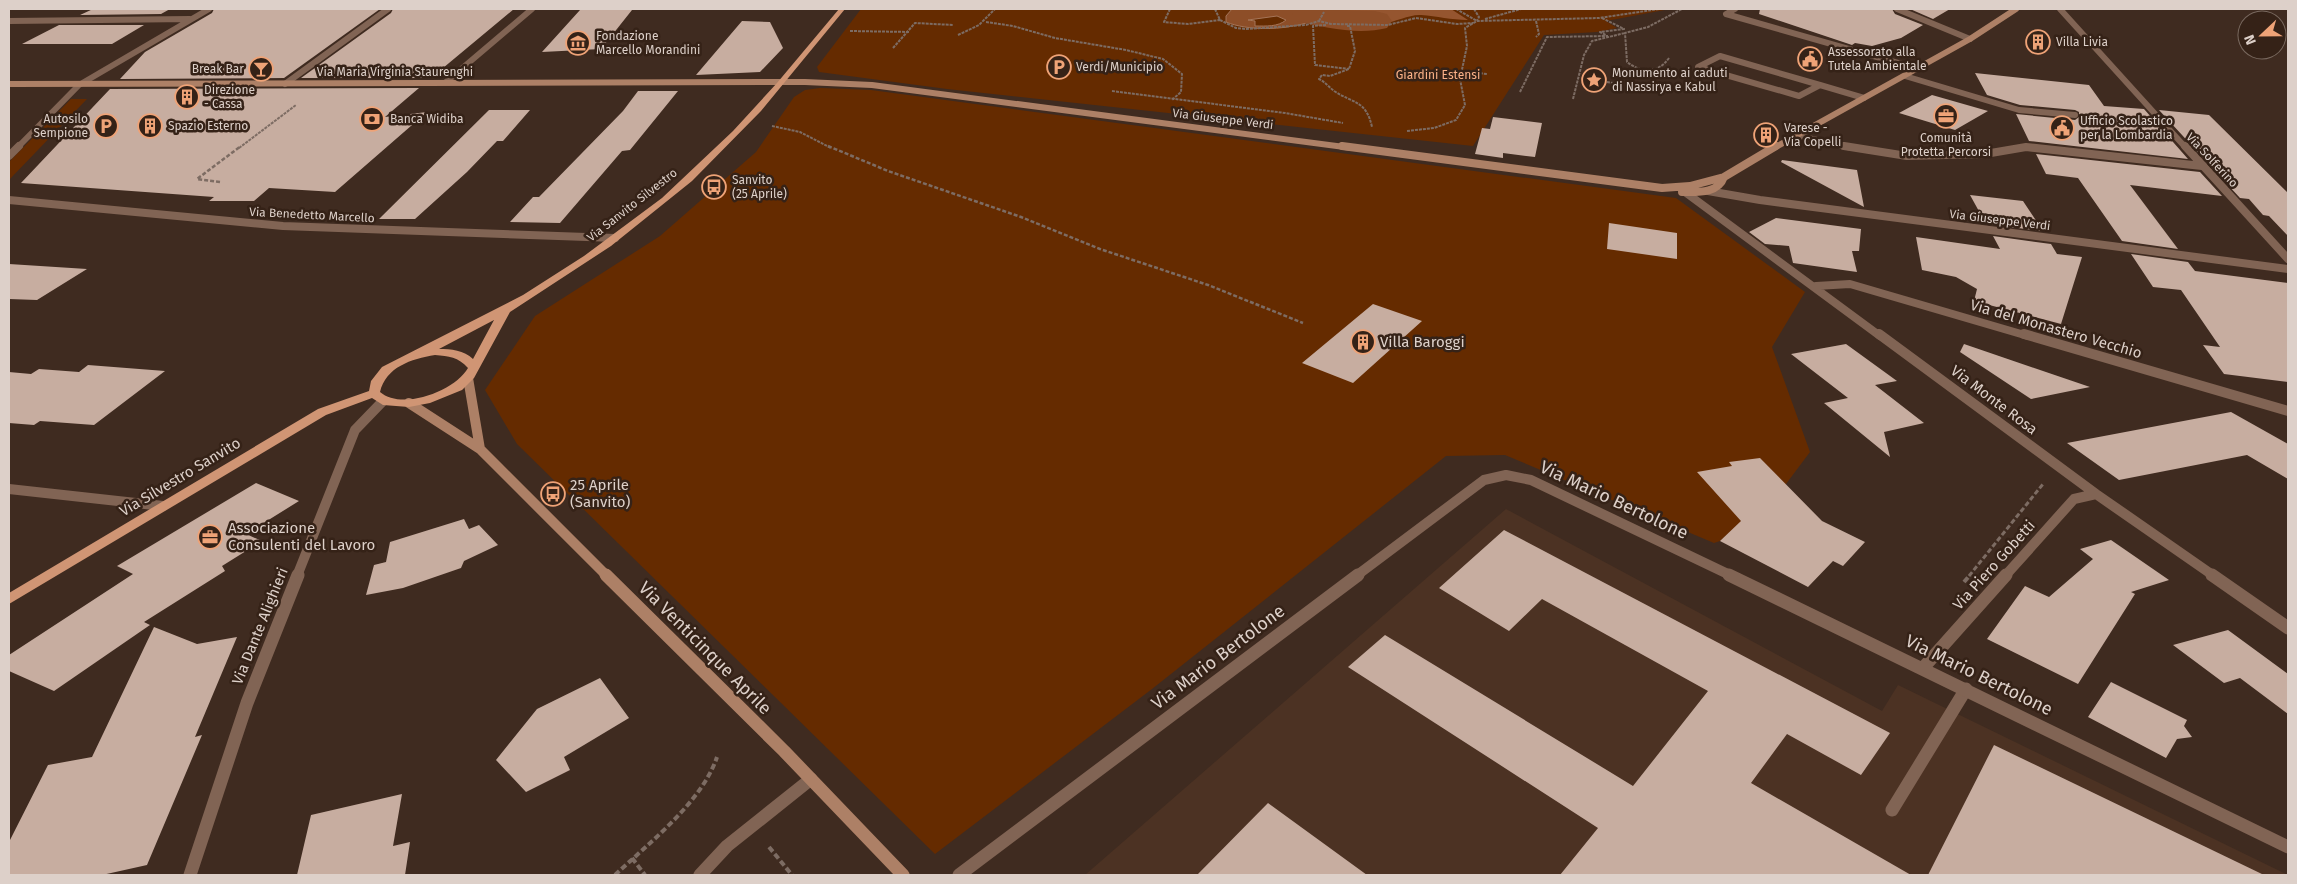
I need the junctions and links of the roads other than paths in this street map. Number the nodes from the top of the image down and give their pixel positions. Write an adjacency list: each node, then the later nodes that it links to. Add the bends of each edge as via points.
1 (209, 9): 10 (street)
2 (388, 9): 18 (street)
3 (532, 9): 15 (street)
4 (837, 9): 16 (main road)
5 (842, 9): 16 (main road)
6 (1735, 9): 13 (street, via 1726,14)
7 (1897, 9): 12 (street)
8 (2016, 9): 12 (main road)
9 (2060, 9): 25 (street, Via Solferino)
10 (190, 20): 11 (street); 19 (street)
11 (9, 21)
12 (1970, 40): 13 (main road)
13 (1919, 67): 14 (main road)
14 (1905, 76): 21 (main road); 22 (street, via 2020,110)
15 (446, 82): 16 (main road, Via Maria Virginia Staurenghi); 18 (main road, Via Maria Virginia Staurenghi)
16 (781, 82): 27 (main road, Via Giuseppe Verdi, via 872,85); 31 (main road, Via Sanvito Silvestro, via 712,156 665,200)
17 (9, 84): 19 (main road, Via Maria Virginia Staurenghi)
18 (285, 84): 19 (main road, Via Maria Virginia Staurenghi)
19 (79, 85): 24 (street)
20 (1821, 85): 20 (street, via 1720,56 1698,67 1799,96); 21 (street)
21 (1864, 98): 23 (main road)
22 (2075, 115)
23 (1795, 135): 25 (street, via 1829,144 1906,156 1985,154 2026,147); 26 (main road)
24 (9, 156)
25 (2202, 166): 32 (street, Via Solferino)
26 (1724, 177): 27 (main road, via 1690,186); 28 (main road, via 1721,184)
27 (1662, 188): 29 (main road)
28 (1708, 191): 29 (main road); 33 (street, Via Giuseppe Verdi)
29 (1685, 192): 34 (street, Via Monte Rosa)
30 (9, 200): 31 (street, Via Benedetto Marcello, via 283,226)
31 (615, 238): 35 (main road, Via Sanvito Silvestro)
32 (2288, 259)
33 (2288, 269)
34 (1816, 286): 41 (street, Via del Monastero Vecchio, via 1850,284); 44 (street, Via Monte Rosa)
35 (506, 309): 36 (main road, Via Sanvito Silvestro); 37 (main road, Via Sanvito Silvestro)
36 (418, 355): 37 (main road, via 434,352 462,354); 39 (main road, via 402,360 378,376 373,385)
37 (473, 367): 38 (main road, Via Sanvito Silvestro)
38 (468, 378): 40 (main road, via 444,394); 42 (main road)
39 (378, 397): 40 (main road); 45 (main road, Via Silvestro Sanvito, via 322,412); 53 (street, Via Dante Alighieri, via 355,430 247,703)
40 (409, 403): 42 (main road, Via Venticinque Aprile)
41 (2288, 411)
42 (480, 449): 50 (main road, Via Venticinque Aprile)
43 (9, 489): 45 (street)
44 (2096, 494): 47 (street, Via Monte Rosa); 48 (street, Via Piero Gobetti, via 2074,499)
45 (164, 506): 46 (main road, Via Silvestro Sanvito)
46 (9, 599)
47 (2288, 628)
48 (1923, 668): 49 (street, Via Mario Bertolone); 56 (street, Via Mario Bertolone, via 1531,480 1506,475 1484,480)
49 (1966, 690): 51 (street); 52 (street, Via Mario Bertolone)
50 (812, 778): 54 (street, via 727,846); 55 (main road, Via Venticinque Aprile)
51 (1892, 810)
52 (2288, 847)
53 (190, 875)
54 (700, 875)
55 (903, 875)
56 (959, 875)

